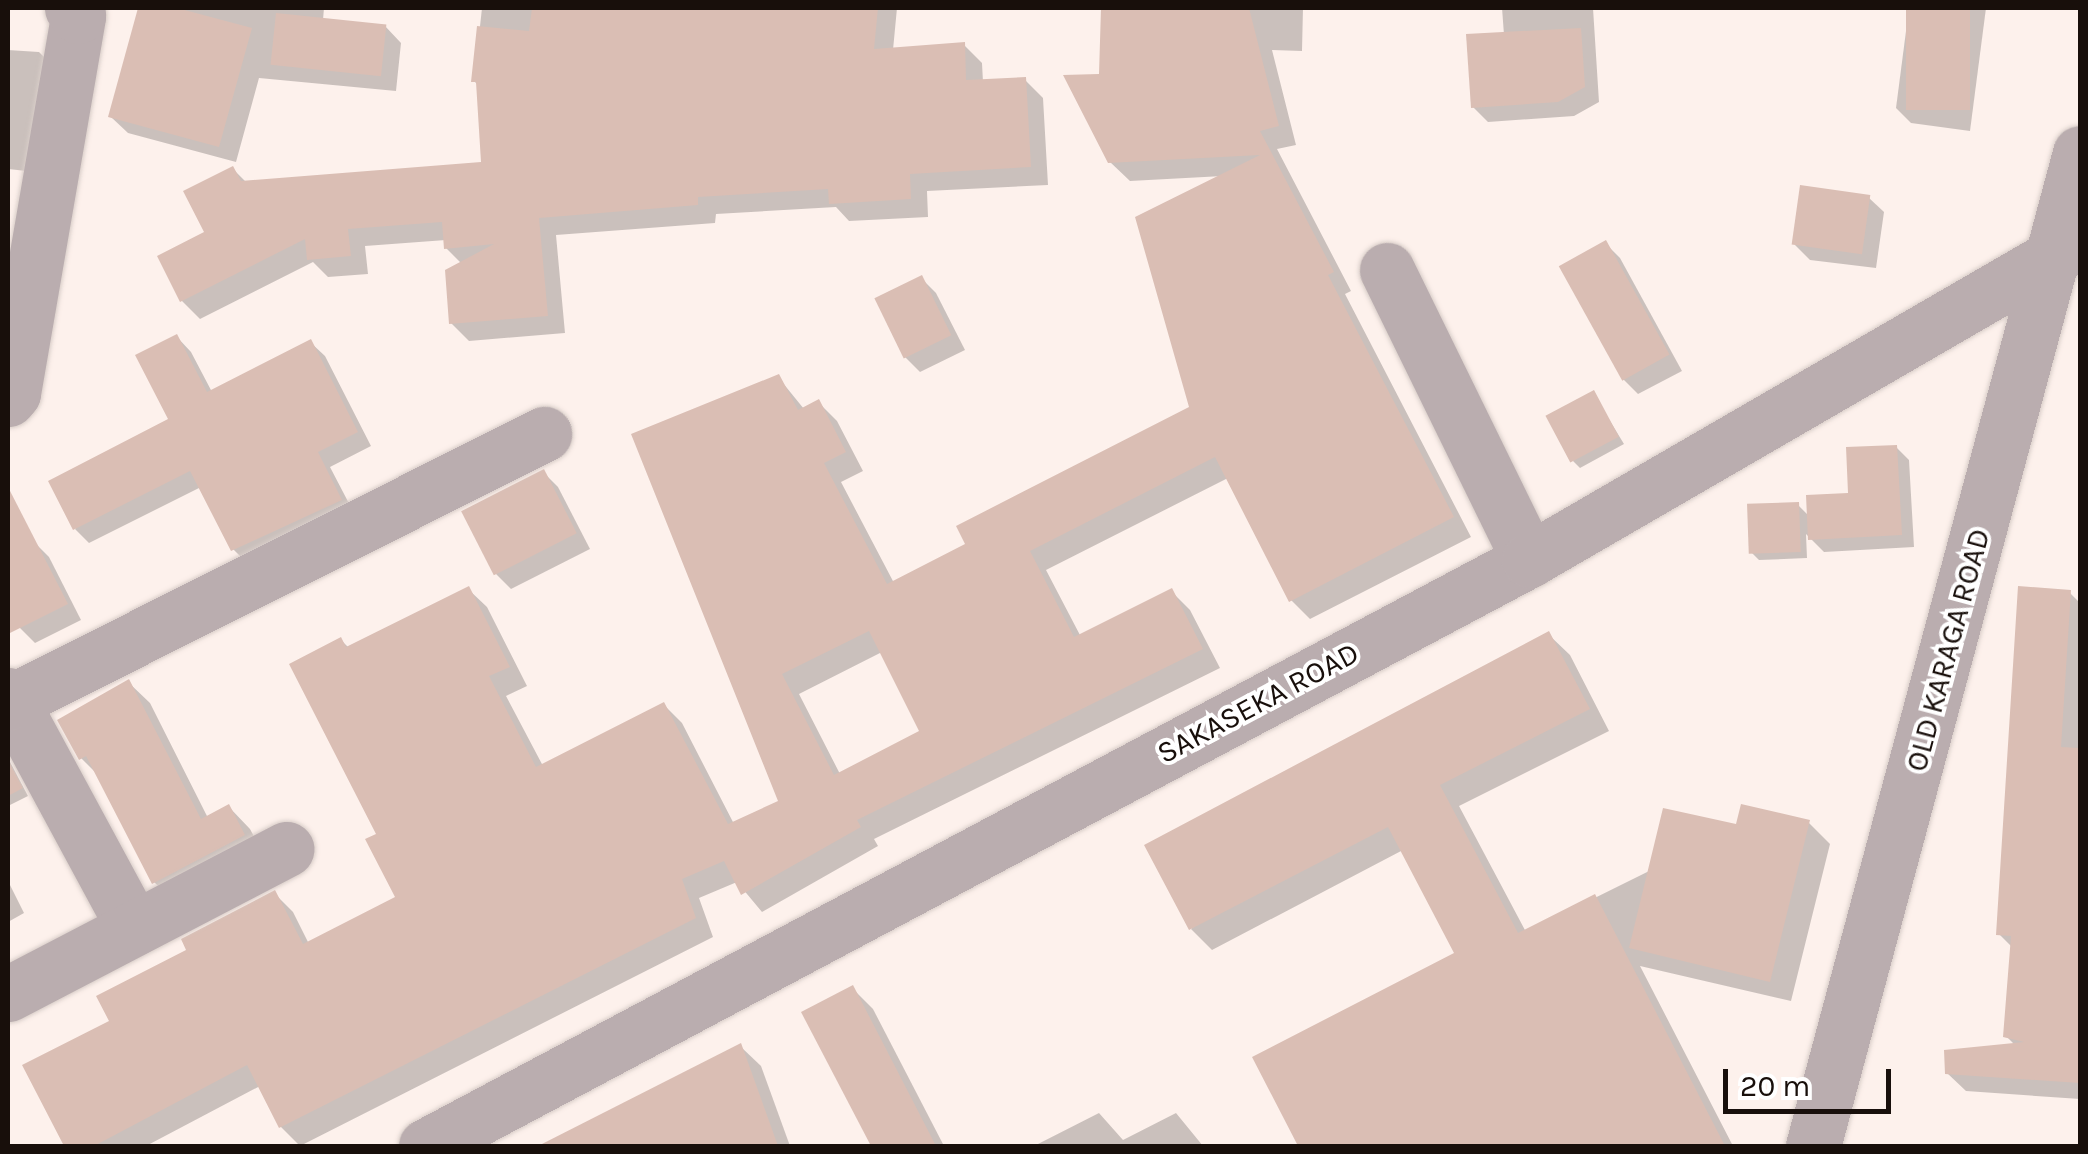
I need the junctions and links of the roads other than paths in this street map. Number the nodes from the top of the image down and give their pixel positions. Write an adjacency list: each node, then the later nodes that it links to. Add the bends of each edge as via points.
1 (72, 8): 5 (street, via 78,16)
2 (2080, 153): 3 (street, OLD KARAGA ROAD)
3 (2067, 250): 7 (street, SAKASEKA ROAD); 13 (street, OLD KARAGA ROAD)
4 (1387, 270): 7 (street)
5 (8, 399)
6 (544, 434): 8 (street)
7 (1529, 560): 12 (street, SAKASEKA ROAD)
8 (9, 700): 10 (street)
9 (286, 848): 10 (street)
10 (134, 928): 11 (street)
11 (8, 994)
12 (426, 1146)
13 (1813, 1146)

